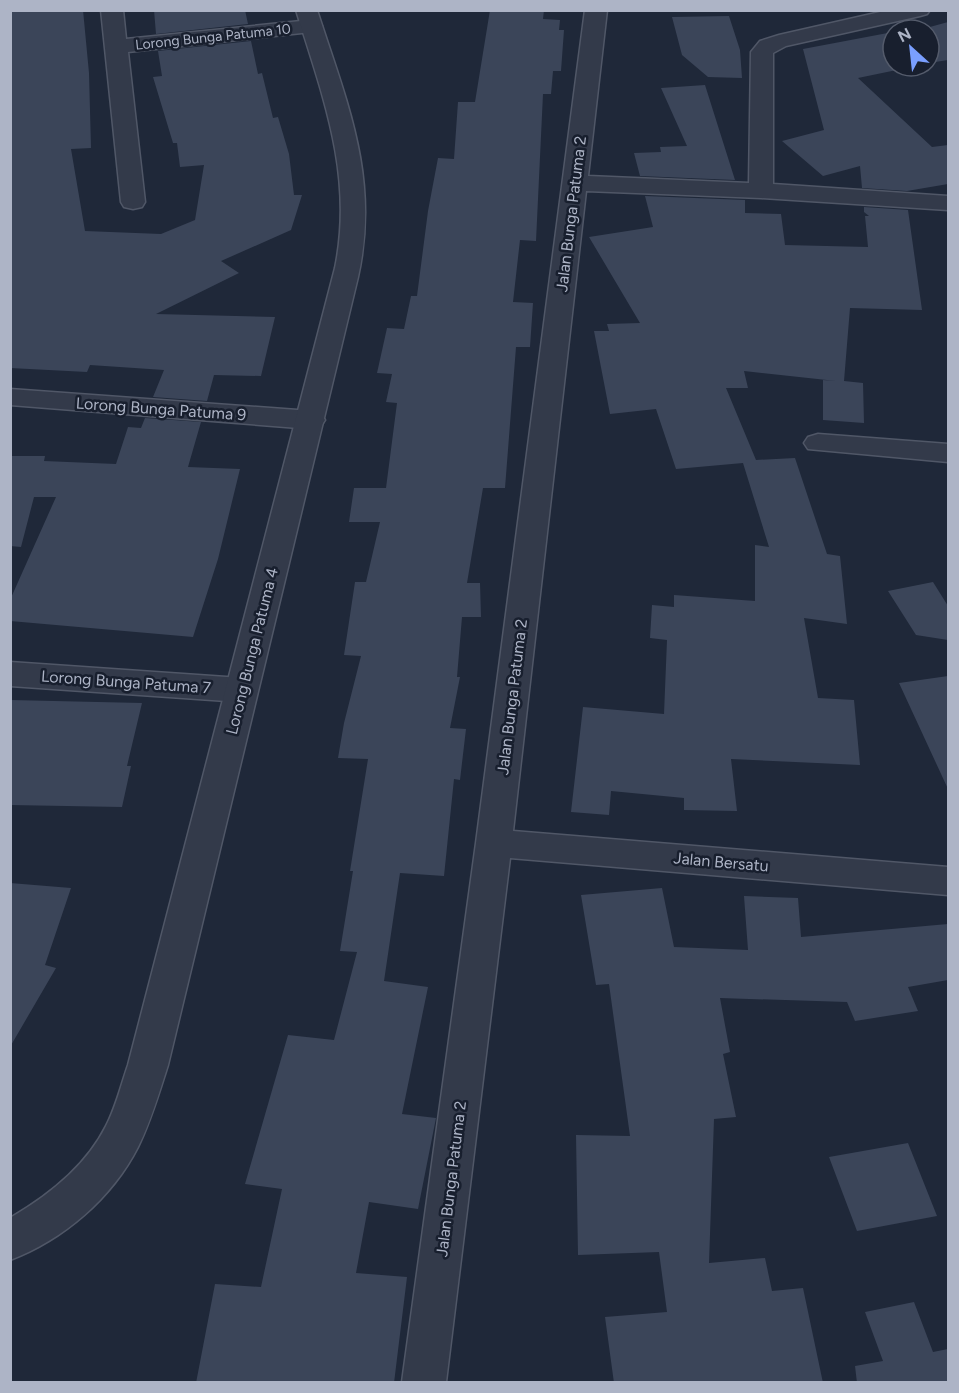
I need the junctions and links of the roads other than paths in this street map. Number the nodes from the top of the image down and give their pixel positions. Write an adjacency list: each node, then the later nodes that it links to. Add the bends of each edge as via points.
1 (112, 10): 5 (street, Lorong Bunga Patuma 10)
2 (596, 10): 6 (street, Jalan Bunga Patuma 2)
3 (920, 10): 7 (street, via 779,41 762,52)
4 (308, 18): 5 (street, Lorong Bunga Patuma 10); 11 (street, Lorong Bunga Patuma 4, via 342,126 354,220 346,273)
5 (116, 47): 8 (street, Lorong Bunga Patuma 10)
6 (575, 183): 7 (street); 16 (street, Jalan Bunga Patuma 2)
7 (761, 191): 9 (street)
8 (133, 202)
9 (948, 203)
10 (10, 398): 11 (street, Lorong Bunga Patuma 9)
11 (311, 420): 15 (street, Lorong Bunga Patuma 4)
12 (818, 442): 13 (street)
13 (948, 453)
14 (10, 674): 15 (street, Lorong Bunga Patuma 7)
15 (242, 690): 18 (street, Lorong Bunga Patuma 4, via 148,1065 122,1136 73,1199 42,1224)
16 (494, 843): 17 (street, Jalan Bersatu); 19 (street, Jalan Bunga Patuma 2)
17 (948, 880)
18 (10, 1241)
19 (424, 1383)

